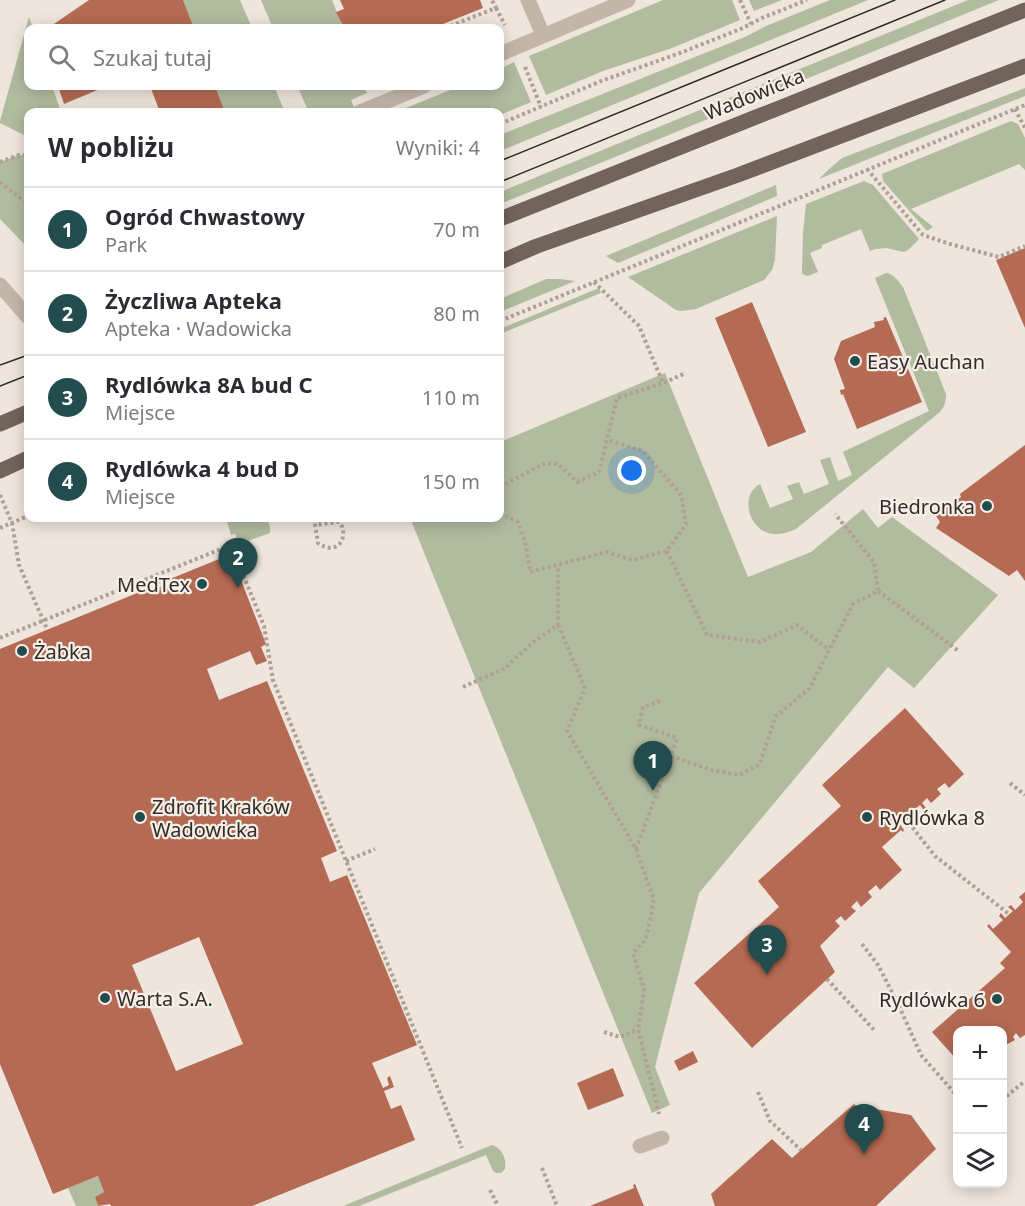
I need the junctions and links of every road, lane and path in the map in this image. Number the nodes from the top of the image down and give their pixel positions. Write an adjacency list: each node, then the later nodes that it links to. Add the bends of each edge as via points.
1 (492, 0): 7 (path, via 496,8)
2 (528, 0): 9 (street)
3 (628, 0): 9 (street)
4 (740, 0): 8 (path)
5 (807, 0): 8 (path)
6 (1025, 10): 25 (main road, Wadowicka)
7 (455, 24)
8 (751, 24): 15 (path)
9 (543, 35): 10 (street)
10 (504, 52)
11 (1025, 66): 27 (main road)
12 (526, 70): 15 (path)
13 (414, 90): 16 (street)
14 (1025, 105): 17 (path)
15 (542, 107): 18 (path)
16 (370, 108)
17 (1016, 109): 19 (path); 22 (path)
18 (504, 122)
19 (1025, 128)
20 (24, 155): 21 (path)
21 (0, 162)
22 (867, 169): 26 (path, via 923,235 999,257); 28 (path)
23 (0, 182): 24 (path)
24 (24, 201)
25 (504, 217)
26 (1025, 246)
27 (504, 260)
28 (594, 282): 31 (path); 33 (path, via 639,326)
29 (0, 285): 30 (street)
30 (24, 312)
31 (504, 319)
32 (686, 373): 33 (path)
33 (663, 383): 36 (path, via 617,398)
34 (24, 414): 35 (main road)
35 (0, 424)
36 (608, 440): 39 (path, via 599,472 577,482 558,464 545,463); 48 (path, via 643,451 681,495 686,524)
37 (24, 460): 38 (main road)
38 (0, 471)
39 (504, 485)
40 (0, 494): 45 (path)
41 (836, 514): 52 (path, via 874,562)
42 (504, 515): 49 (path, via 518,522 530,572)
43 (24, 518): 45 (path)
44 (315, 522): 46 (path)
45 (12, 523): 47 (path); 53 (path, via 19,566)
46 (315, 525): 46 (path, via 318,543 330,548 340,544 344,532 341,524)
47 (0, 528)
48 (667, 551): 49 (path, via 632,560 607,552); 57 (path, via 707,635 760,642 797,625)
49 (558, 565): 54 (path)
50 (155, 576): 51 (path); 53 (path); 67 (path, via 231,545 264,626 273,680)
51 (161, 590)
52 (878, 591): 57 (path, via 853,604); 58 (path)
53 (43, 621): 55 (path); 56 (path)
54 (558, 626): 59 (path, via 531,643 505,668); 66 (path, via 585,688 567,731)
55 (47, 629)
56 (0, 638)
57 (830, 650): 61 (path, via 809,689 776,716 759,765 739,776)
58 (960, 652)
59 (463, 687)
60 (660, 701): 61 (path, via 643,706 639,725 677,738)
61 (671, 756): 66 (path)
62 (1010, 783): 63 (path)
63 (1025, 795)
64 (905, 818): 68 (path, via 935,856)
65 (375, 849): 67 (path)
66 (636, 849): 71 (path, via 654,900 646,939 633,953 645,990)
67 (346, 861): 81 (path)
68 (1009, 914)
69 (862, 944): 76 (path, via 878,965 921,1055)
70 (826, 979): 72 (path)
71 (638, 1029): 73 (path, via 620,1037); 78 (path)
72 (875, 1031)
73 (604, 1032)
74 (1025, 1081): 77 (path)
75 (758, 1092): 82 (path, via 770,1121)
76 (953, 1092)
77 (1007, 1096)
78 (660, 1118)
79 (662, 1138): 80 (street)
80 (640, 1146)
81 (462, 1148)
82 (801, 1150)
83 (542, 1168): 86 (path)
84 (490, 1190): 85 (path)
85 (498, 1206)
86 (557, 1206)

